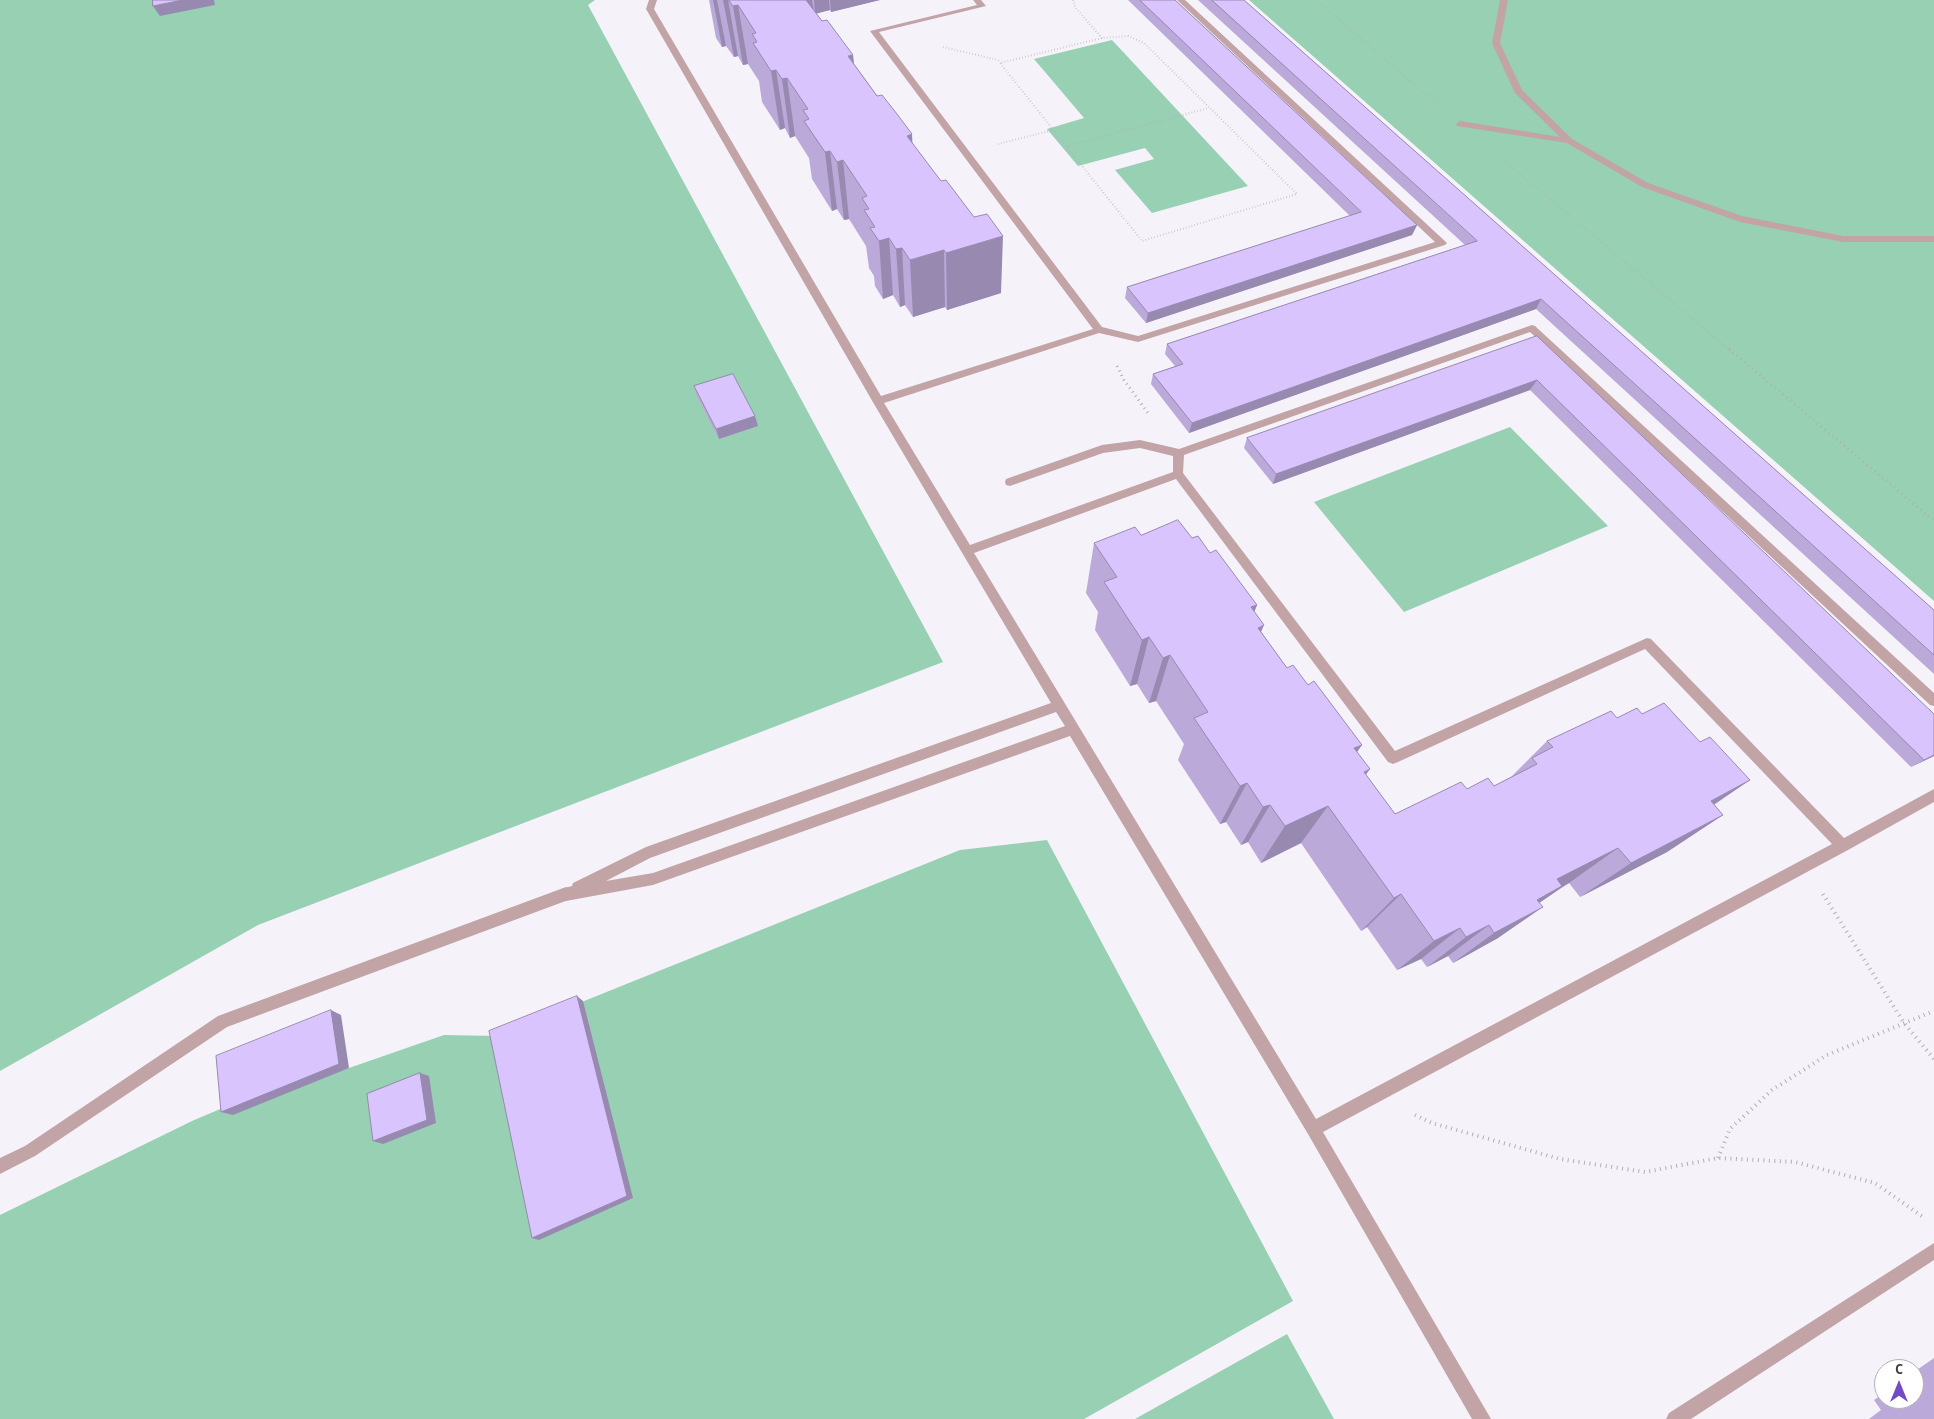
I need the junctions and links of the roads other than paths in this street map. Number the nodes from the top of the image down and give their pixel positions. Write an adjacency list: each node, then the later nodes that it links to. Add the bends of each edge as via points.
1 (653, 0): 9 (street, via 650,9)
2 (977, 0): 8 (street, via 982,6 874,31)
3 (1181, 0): 8 (street, via 1442,243 1138,340)
4 (1504, 0): 6 (street, via 1496,43 1518,91)
5 (1460, 124): 6 (street)
6 (1569, 141): 7 (street, via 1645,185 1740,219 1843,238)
7 (1934, 239)
8 (1099, 330): 9 (street)
9 (878, 401): 13 (street)
10 (1179, 453): 11 (street); 12 (street, via 1140,444 1102,449); 14 (street, via 1532,328)
11 (1178, 474): 13 (street); 18 (street, via 1393,758 1647,643)
12 (1010, 482)
13 (967, 551): 15 (street)
14 (1934, 701)
15 (1059, 706): 16 (street); 19 (street, via 646,853)
16 (1073, 729): 19 (street, via 653,879); 20 (street)
17 (1934, 794): 18 (street)
18 (1843, 846): 20 (street)
19 (566, 894): 21 (street, via 223,1021 30,1151)
20 (1313, 1129): 23 (street)
21 (0, 1166)
22 (1934, 1251): 24 (street)
23 (1482, 1419)
24 (1675, 1419)

